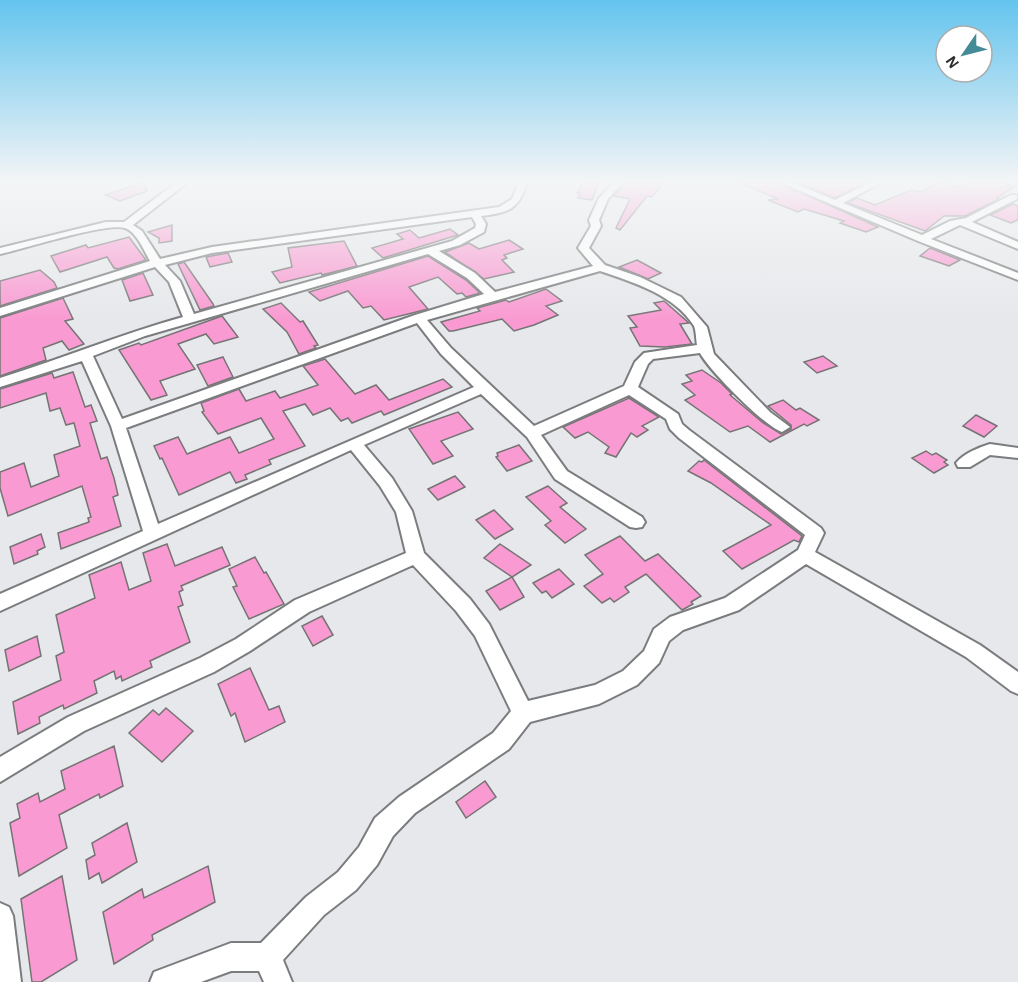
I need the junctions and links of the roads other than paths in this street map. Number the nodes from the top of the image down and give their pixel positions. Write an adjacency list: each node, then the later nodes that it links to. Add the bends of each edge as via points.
1 (94, 228): 11 (street)
2 (131, 228): 13 (street)
3 (375, 228): 13 (street, via 233,246)
4 (480, 228): 12 (street, via 475,235)
5 (595, 228): 14 (street, via 583,248)
6 (895, 228): 9 (street)
7 (945, 228): 9 (street)
8 (976, 228): 10 (street)
9 (922, 239): 15 (street)
10 (1018, 246)
11 (0, 251)
12 (429, 251): 16 (street, via 460,268); 18 (street)
13 (157, 263): 17 (street); 18 (street, via 174,281)
14 (602, 267): 16 (street); 20 (street, via 677,300 701,327)
15 (1018, 277)
16 (492, 296): 19 (street)
17 (0, 312)
18 (190, 318): 21 (street, via 115,342)
19 (418, 318): 23 (street); 25 (street)
20 (704, 348): 24 (street, via 649,356 642,362); 26 (street, via 736,386)
21 (86, 356): 22 (street); 25 (street)
22 (0, 383)
23 (483, 388): 27 (street); 28 (street)
24 (630, 389): 27 (street); 33 (street, via 673,417 684,435 815,533)
25 (118, 426): 32 (street)
26 (782, 427)
27 (532, 433): 31 (street, via 561,475)
28 (354, 443): 32 (street); 34 (street, via 404,511)
29 (1018, 453): 30 (street, via 997,447)
30 (964, 463)
31 (636, 522)
32 (152, 533): 35 (street)
33 (805, 555): 36 (street, via 973,651); 37 (street, via 732,604 677,623 661,635 652,657 630,678 599,694)
34 (416, 556): 37 (street, via 482,630); 38 (street, via 302,606 216,660 76,724)
35 (0, 603)
36 (1018, 684)
37 (524, 713): 40 (street, via 501,741 407,805 384,827 368,856 346,881 315,906)
38 (0, 770)
39 (0, 916): 41 (street)
40 (272, 970): 42 (street, via 231,957)
41 (7, 982)
42 (164, 982)

